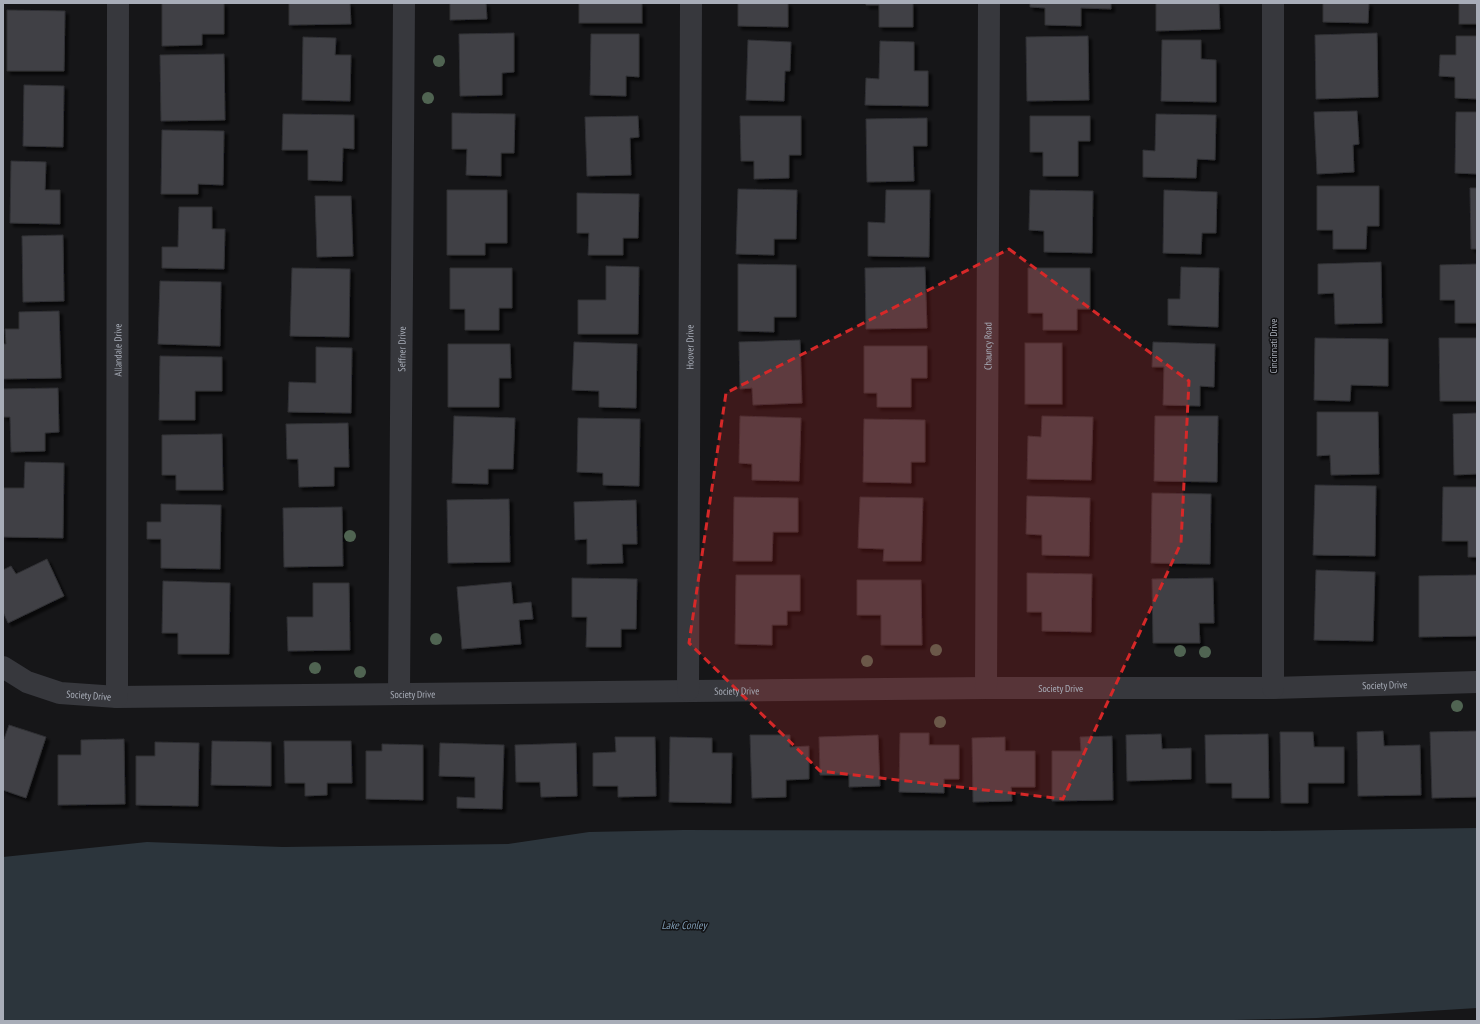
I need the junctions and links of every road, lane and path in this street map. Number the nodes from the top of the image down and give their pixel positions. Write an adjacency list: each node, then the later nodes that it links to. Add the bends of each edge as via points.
1 (118, 3): 12 (street, Allandale Drive)
2 (404, 3): 11 (street, Seffner Drive)
3 (691, 3): 10 (street, Hoover Drive)
4 (989, 3): 8 (street, Chauncy Road)
5 (1273, 3): 9 (street, Cincinnati Drive)
6 (3, 667): 12 (street, Society Drive, via 27,682 60,693)
7 (1477, 682): 9 (street, Society Drive)
8 (986, 688): 9 (street, Society Drive); 10 (street, Society Drive)
9 (1273, 688)
10 (688, 690): 11 (street, Society Drive)
11 (399, 694): 12 (street, Society Drive)
12 (117, 697)

